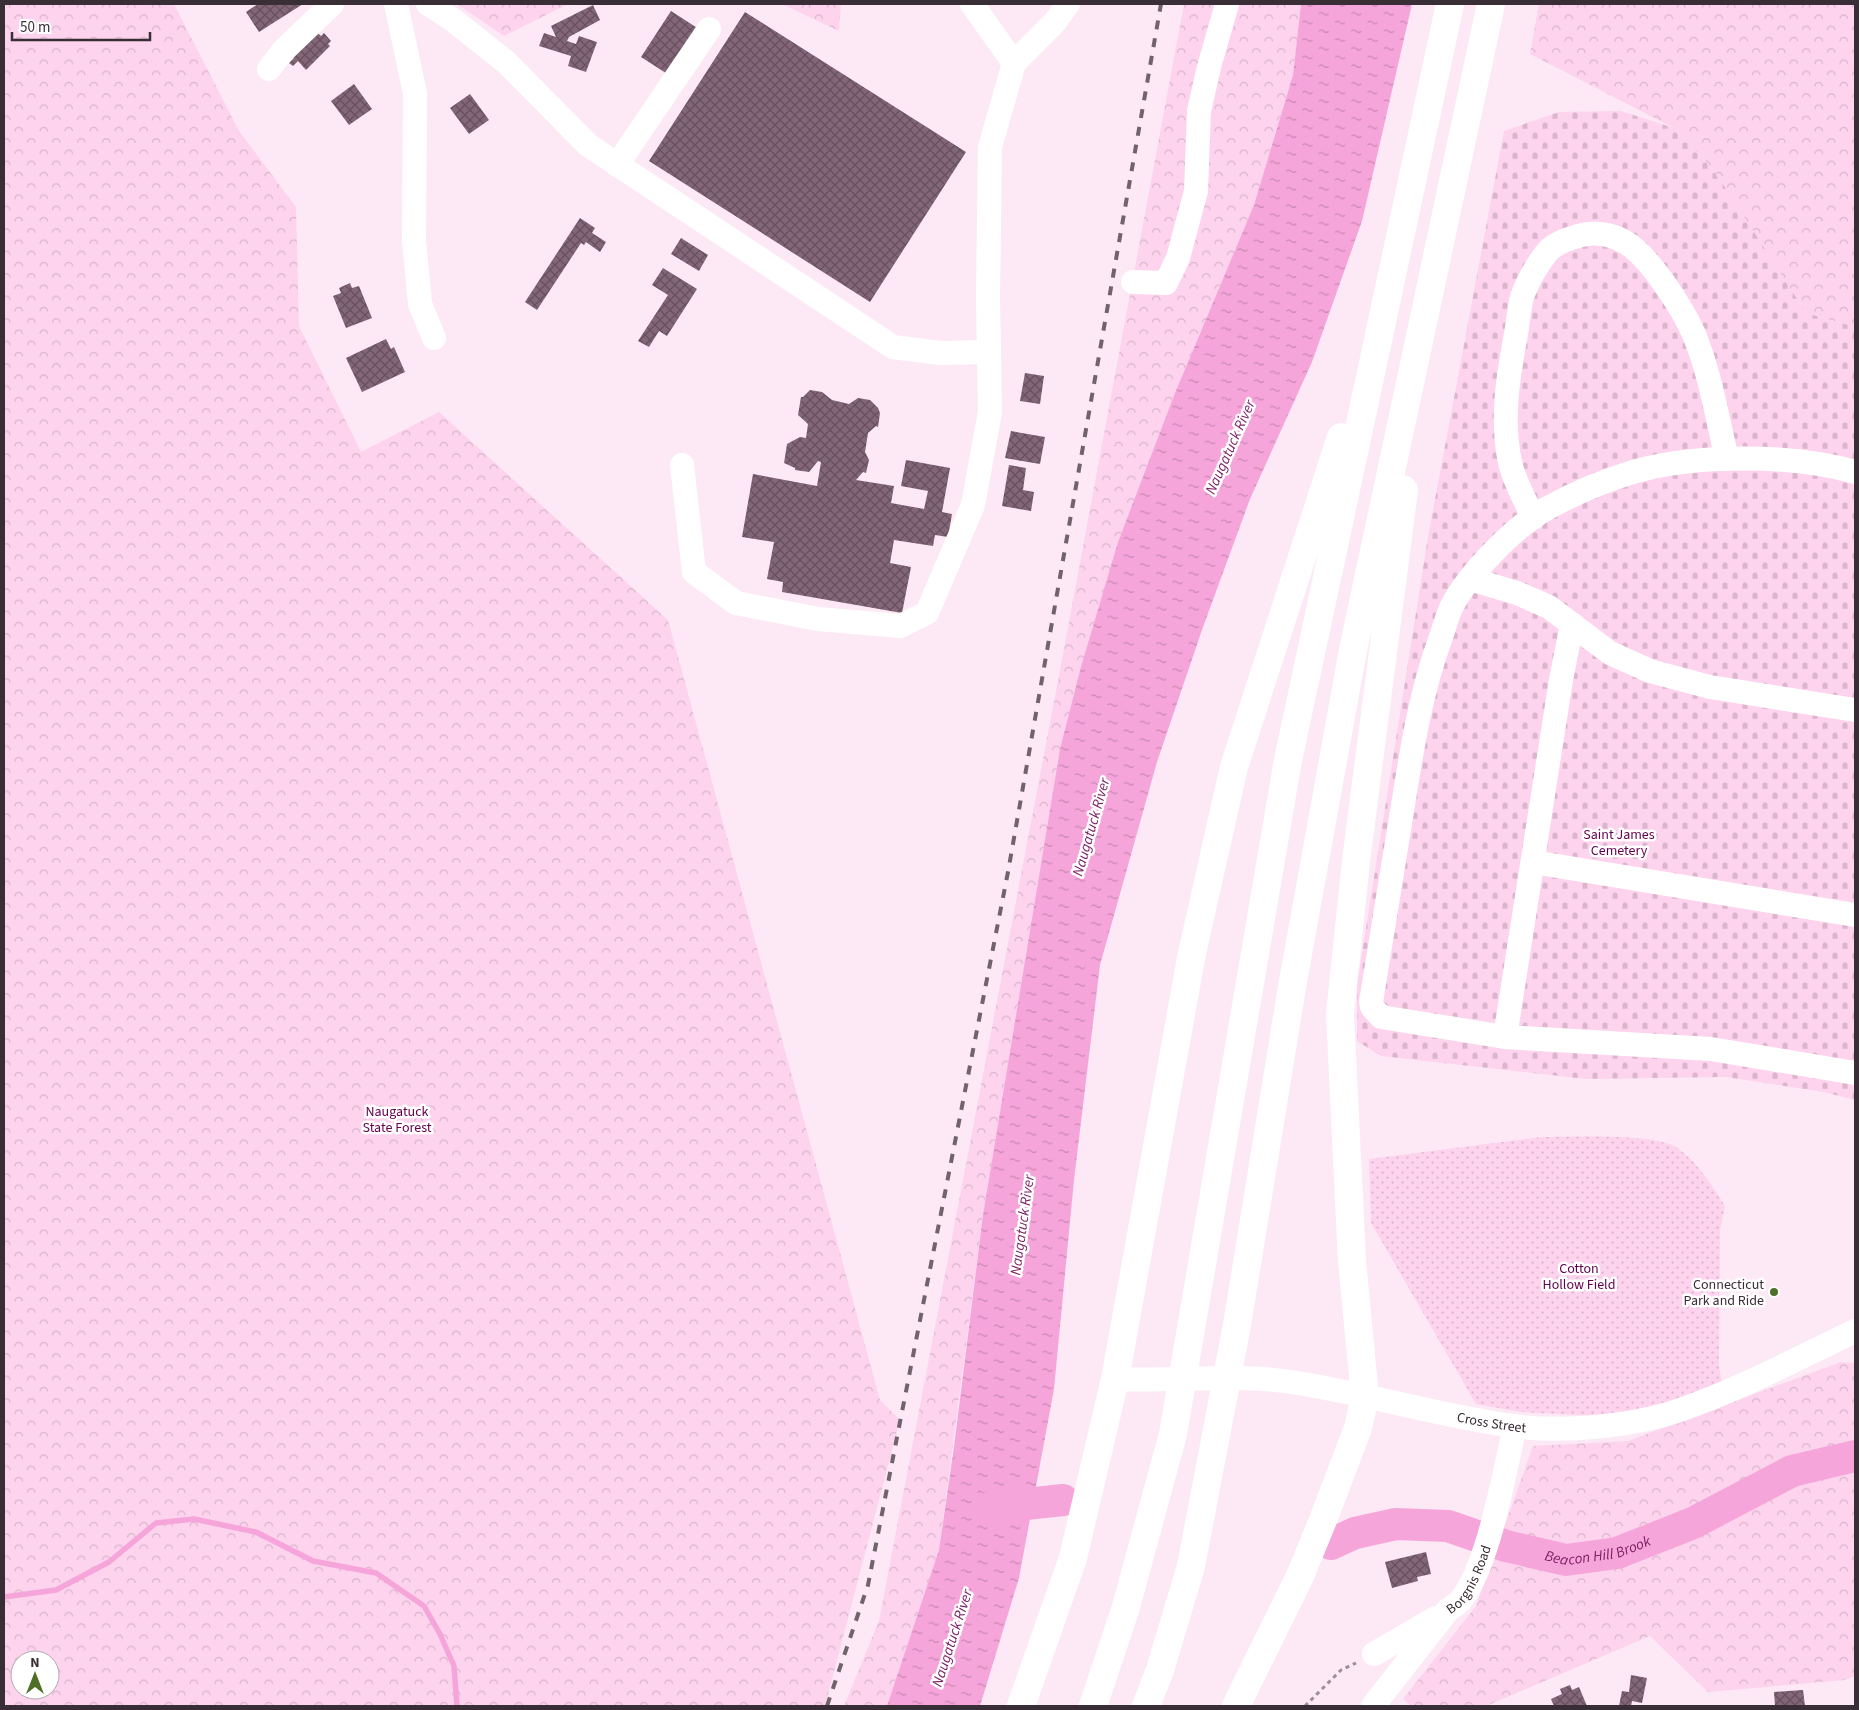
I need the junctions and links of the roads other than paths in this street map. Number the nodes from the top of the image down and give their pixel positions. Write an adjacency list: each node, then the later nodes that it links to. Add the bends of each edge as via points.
1 (332, 4): 11 (street)
2 (396, 4): 16 (street, via 415,93 414,241 420,304)
3 (428, 4): 12 (street, via 506,62 588,145)
4 (972, 4): 10 (street)
5 (1068, 4): 10 (street, via 1054,23)
6 (1227, 4): 13 (street, via 1199,111 1196,191 1178,258 1166,282)
7 (1450, 4): 15 (highway)
8 (1491, 4): 14 (highway)
9 (709, 28): 12 (street)
10 (1014, 63): 17 (street, via 990,147)
11 (269, 69)
12 (617, 165): 17 (street, via 893,347 940,353)
13 (1133, 282)
14 (1431, 285): 31 (highway, via 1356,861 1340,1014 1352,1261); 37 (highway, via 1354,650 1192,1566)
15 (1387, 298): 30 (highway, via 1234,767 1192,953); 36 (highway, via 1288,760 1173,1434 1126,1607)
16 (434, 338)
17 (989, 352): 19 (street, via 990,412 973,505 927,613 900,626 818,619 736,603 694,572)
18 (1727, 459): 20 (street, via 1788,459); 21 (street, via 1647,468 1604,481); 21 (street, via 1693,332 1656,274 1634,248 1616,237 1586,234 1567,239 1549,250 1523,297 1506,405 1510,463)
19 (682, 465)
20 (1855, 472)
21 (1533, 518): 22 (street, via 1483,562)
22 (1470, 579): 23 (street, via 1517,593 1549,607); 27 (street, via 1451,608 1427,678 1410,759 1371,1002 1376,1013 1388,1019)
23 (1572, 624): 24 (street, via 1610,653 1650,671 1710,687); 25 (street)
24 (1855, 710)
25 (1533, 862): 26 (street); 27 (street)
26 (1855, 915)
27 (1505, 1037): 28 (street, via 1711,1049)
28 (1855, 1074)
29 (1855, 1331): 32 (street, Cross Street, via 1679,1410 1649,1418 1585,1427)
30 (1115, 1379): 31 (street, Cross Street, via 1251,1377); 35 (highway, via 1073,1558)
31 (1365, 1396): 32 (street, Cross Street); 38 (highway, via 1358,1428 1324,1520)
32 (1514, 1426): 33 (street, Borgnis Road, via 1482,1556 1460,1601)
33 (1448, 1610): 34 (street); 39 (street, Borgnis Road)
34 (1374, 1654)
35 (1021, 1706)
36 (1093, 1706)
37 (1146, 1706)
38 (1236, 1706)
39 (1373, 1706)

